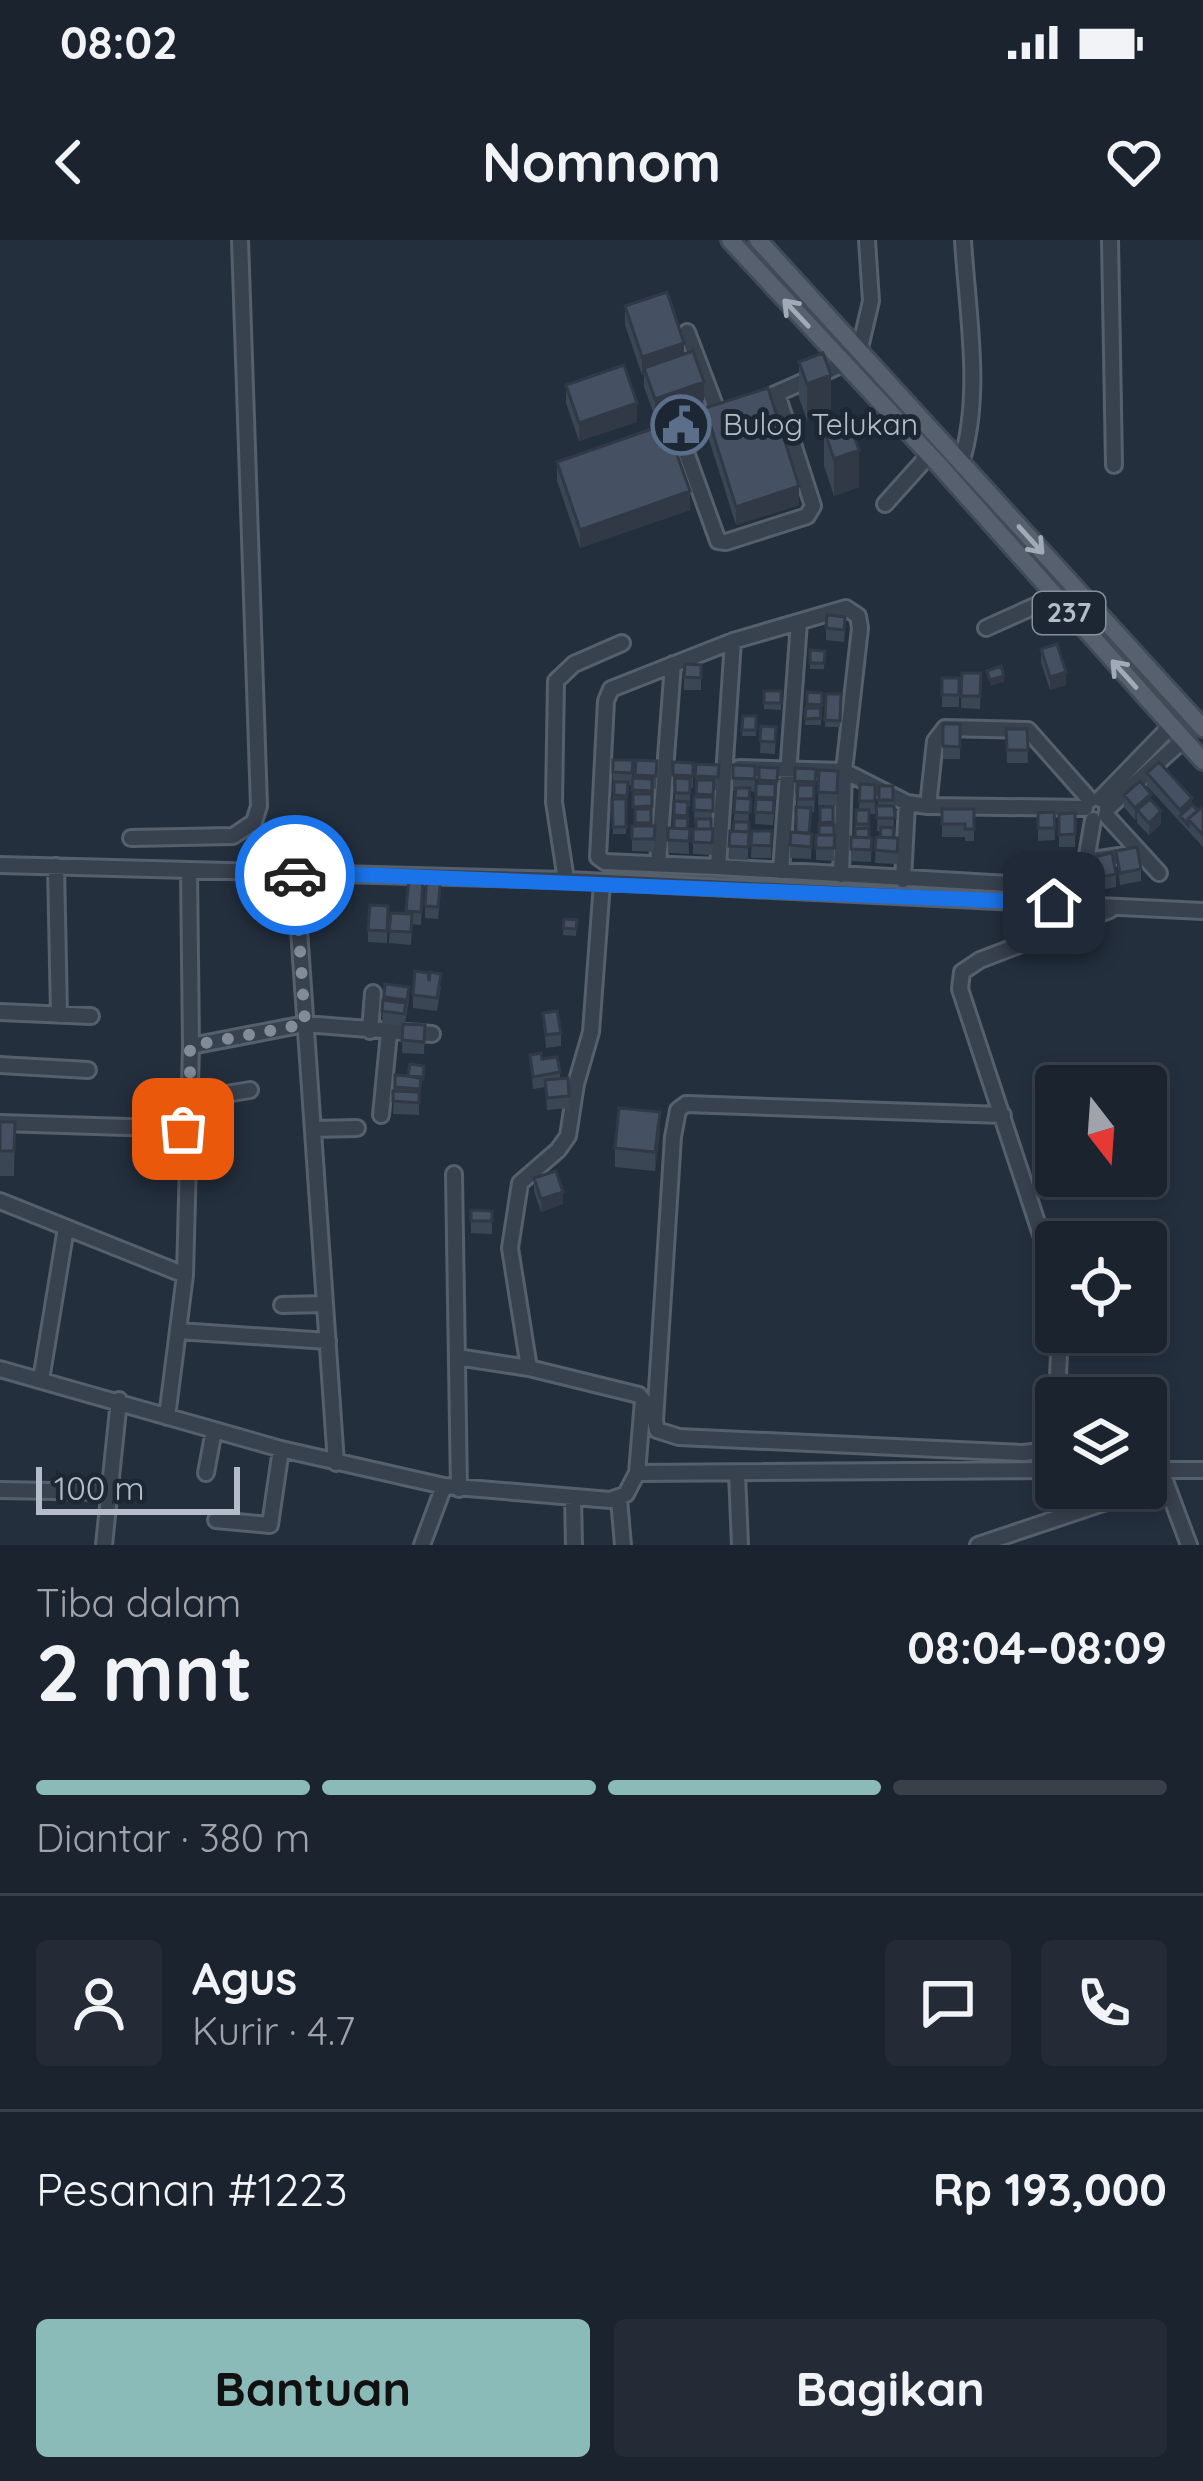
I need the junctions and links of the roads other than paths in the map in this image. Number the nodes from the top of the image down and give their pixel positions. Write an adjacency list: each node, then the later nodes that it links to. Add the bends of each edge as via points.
1 (241, 240): 40 (street, via 259,806 254,822 233,836)
2 (730, 240): 9 (main road, 237, one-way to 2)
3 (758, 240): 8 (main road, 237)
4 (867, 240): 8 (street, via 871,302)
5 (963, 240): 16 (street, via 967,444)
6 (1110, 240): 17 (street)
7 (687, 332): 13 (street)
8 (860, 348): 9 (main road); 16 (main road, 237)
9 (843, 364): 10 (street); 16 (main road, 237)
10 (777, 394): 11 (street); 14 (street, via 813,506 807,516 718,542)
11 (758, 401)
12 (739, 408): 13 (street)
13 (719, 416): 14 (street)
14 (678, 430): 15 (street)
15 (657, 437)
16 (943, 457): 18 (street); 19 (main road, 237); 25 (main road, 237, one-way to 25)
17 (1114, 465)
18 (885, 504)
19 (1055, 597): 21 (street); 26 (main road, 237, one-way to 19)
20 (799, 622): 22 (street); 35 (street); 36 (street, via 846,608 858,616)
21 (986, 628)
22 (733, 641): 24 (street); 34 (street)
23 (622, 643): 52 (street, via 556,681 554,802)
24 (673, 664): 28 (street, via 608,692); 31 (street)
25 (1203, 728)
26 (1177, 732): 27 (main road, 237); 39 (street)
27 (1203, 760)
28 (602, 763): 29 (street); 43 (street, via 598,857)
29 (622, 764)
30 (643, 765): 31 (street)
31 (664, 766): 32 (street); 43 (street)
32 (685, 766)
33 (705, 767): 34 (street)
34 (725, 768): 35 (street); 46 (street)
35 (787, 770): 36 (street); 48 (street)
36 (844, 772): 37 (street); 51 (street)
37 (907, 803): 38 (street); 53 (street)
38 (928, 806): 39 (street); 39 (street, via 935,741 945,728 1028,730)
39 (1097, 809): 41 (street); 42 (street)
40 (131, 838)
41 (1138, 853): 42 (street); 50 (street)
42 (1086, 861): 53 (street, via 1077,887)
43 (658, 864): 46 (street)
44 (0, 865): 45 (street)
45 (56, 866): 47 (street); 59 (street)
46 (718, 867): 48 (street)
47 (189, 870): 49 (street); 65 (street)
48 (781, 871): 51 (street)
49 (295, 872): 52 (street); 61 (street)
50 (1159, 873)
51 (841, 875): 53 (street)
52 (566, 880): 54 (street)
53 (903, 880)
54 (602, 883): 55 (street); 86 (street, via 591,1032 568,1136 520,1183 511,1227)
55 (1120, 906): 56 (street); 71 (street, via 962,972 960,989)
56 (1203, 911)
57 (373, 993): 62 (street)
58 (0, 1012): 59 (street)
59 (59, 1015): 60 (street)
60 (91, 1016)
61 (305, 1024): 62 (street); 65 (street); 75 (street)
62 (370, 1031): 63 (street)
63 (389, 1033): 64 (street); 70 (street)
64 (432, 1034)
65 (190, 1046): 69 (street)
66 (0, 1065): 67 (street)
67 (88, 1070)
68 (250, 1090): 69 (street)
69 (190, 1100): 74 (street)
70 (381, 1115)
71 (1003, 1115): 78 (street); 93 (street, via 699,1102 678,1110 655,1421 679,1437)
72 (0, 1123): 74 (street)
73 (357, 1128): 75 (street)
74 (186, 1129): 80 (street)
75 (313, 1129): 82 (street)
76 (454, 1174): 85 (street)
77 (0, 1201): 79 (street)
78 (1037, 1221)
79 (66, 1228): 80 (street); 88 (street)
80 (185, 1275): 83 (street)
81 (282, 1304): 82 (street)
82 (325, 1304): 84 (street)
83 (178, 1331): 84 (street); 90 (street)
84 (328, 1341): 94 (street)
85 (457, 1357): 86 (street); 101 (street)
86 (529, 1368): 99 (street, via 641,1396)
87 (0, 1369): 88 (street)
88 (41, 1380): 89 (street)
89 (119, 1400): 90 (street); 103 (street)
90 (167, 1417): 91 (street)
91 (214, 1430): 92 (street); 98 (street)
92 (281, 1449): 94 (street); 108 (street, via 270,1525)
93 (1035, 1451)
94 (337, 1462): 101 (street)
95 (1035, 1470): 100 (street)
96 (1167, 1470): 97 (street)
97 (1203, 1471)
98 (206, 1473)
99 (637, 1473): 100 (street); 106 (street)
100 (736, 1474): 113 (street)
101 (452, 1488): 104 (street); 110 (street)
102 (0, 1490): 103 (street)
103 (108, 1492): 109 (street)
104 (573, 1497): 106 (street); 111 (street)
105 (1167, 1498): 115 (street)
106 (620, 1499): 112 (street)
107 (1085, 1509): 114 (street)
108 (216, 1520)
109 (104, 1545)
110 (422, 1545)
111 (574, 1545)
112 (623, 1545)
113 (740, 1545)
114 (978, 1545)
115 (1189, 1545)

